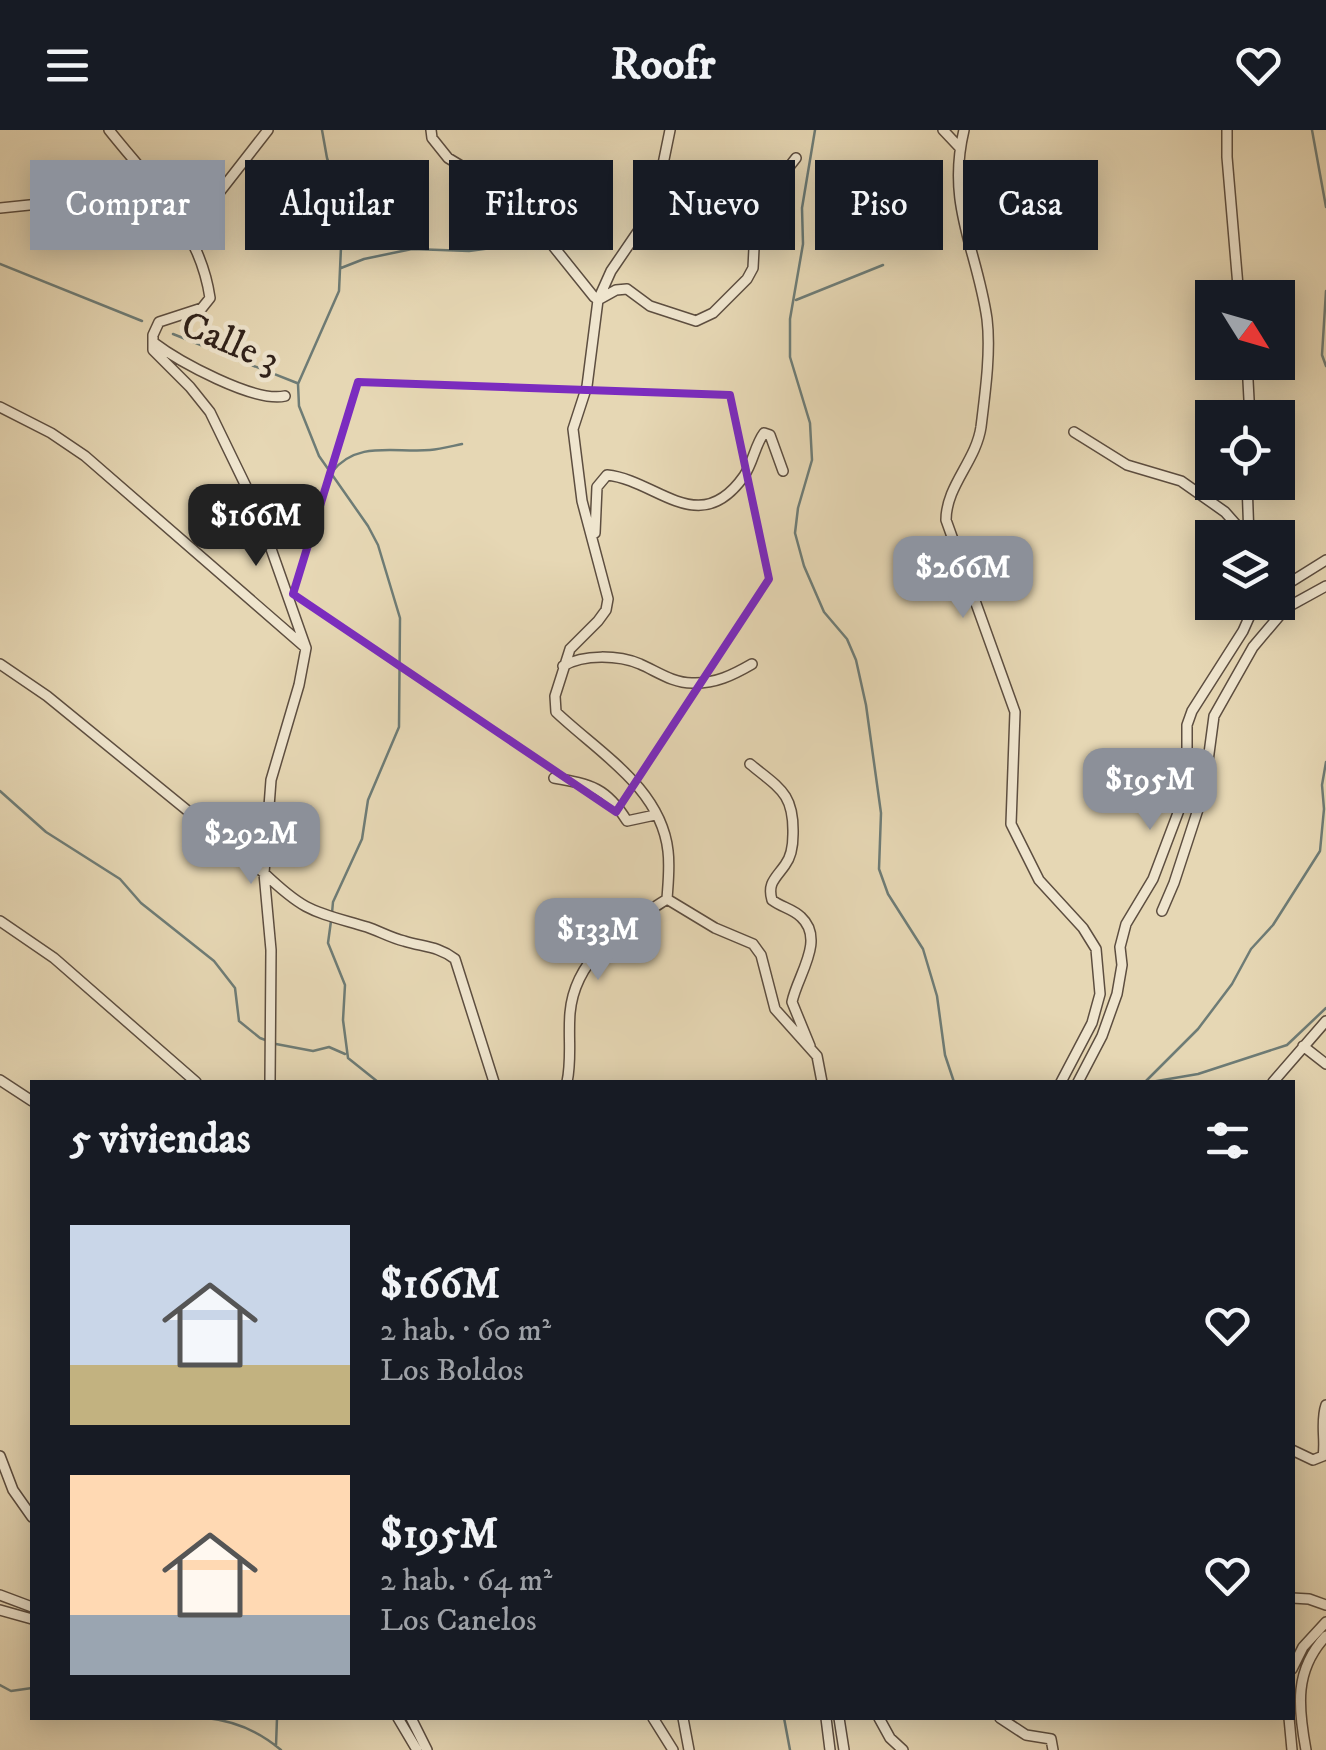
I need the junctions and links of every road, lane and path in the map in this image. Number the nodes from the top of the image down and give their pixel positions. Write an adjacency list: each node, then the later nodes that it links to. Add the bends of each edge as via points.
1 (110, 130): 10 (street)
2 (268, 130): 11 (street)
3 (431, 130): 16 (street, via 439,150 538,226)
4 (670, 130): 16 (street, via 654,208)
5 (942, 130): 8 (street)
6 (964, 130): 8 (street)
7 (1227, 130): 15 (street)
8 (960, 148): 49 (street, via 958,200 988,323 977,444 946,520 1015,712 1010,824 1039,880 1096,949 1096,1008)
9 (796, 158): 16 (street, via 756,209 753,268 713,313 686,320 622,288)
10 (135, 160)
11 (225, 185)
12 (30, 205): 13 (street)
13 (0, 208)
14 (198, 250): 17 (street, via 210,298 160,322)
15 (1238, 280)
16 (598, 300): 23 (street, via 587,386 573,430)
17 (152, 342): 18 (street, Calle 3, via 230,384 270,398); 28 (street, via 210,412 257,509)
18 (285, 396)
19 (0, 407): 28 (street, via 85,456)
20 (1074, 432): 22 (street, via 1128,466 1181,482)
21 (783, 471): 23 (street, via 764,433 746,474 712,502 676,504 607,475 597,488)
22 (1232, 520)
23 (594, 546): 31 (street, via 606,610)
24 (1326, 560): 25 (street)
25 (1295, 579)
26 (1326, 586): 37 (street, via 1286,608 1253,647 1214,716 1204,791)
27 (1248, 620): 50 (street, via 1192,711 1187,789 1154,879 1126,924 1116,994)
28 (306, 648): 35 (street, via 271,780)
29 (0, 664): 35 (street)
30 (752, 664): 31 (street, via 732,676 691,683 614,659 584,657)
31 (563, 666): 34 (street, via 556,712 630,776)
32 (750, 764): 40 (street, via 786,794 792,808 790,857 770,892 810,930 812,945 792,1002)
33 (554, 778): 34 (street, via 613,798 627,821)
34 (655, 814): 36 (street, via 668,853)
35 (264, 873): 45 (street); 46 (street, via 310,911 455,959)
36 (667, 899): 40 (street, via 753,944 776,1009); 47 (street, via 606,943 582,970 570,1015)
37 (1162, 910)
38 (0, 921): 44 (street, via 54,958)
39 (1326, 1021): 41 (street)
40 (810, 1046): 48 (street)
41 (1304, 1046): 42 (street); 51 (street)
42 (1326, 1064)
43 (0, 1080): 52 (street)
44 (194, 1080)
45 (270, 1080)
46 (493, 1080)
47 (567, 1080)
48 (822, 1080)
49 (1061, 1080)
50 (1079, 1080)
51 (1276, 1080)
52 (30, 1100)
53 (1326, 1404): 54 (street, via 1323,1456 1313,1460)
54 (1295, 1451)
55 (0, 1456): 56 (street)
56 (30, 1513)
57 (0, 1596): 60 (street)
58 (1295, 1598): 59 (street)
59 (1326, 1605)
60 (30, 1606)
61 (0, 1610): 62 (street)
62 (30, 1618)
63 (1326, 1622): 65 (street)
64 (1326, 1636): 84 (street, via 1299,1688)
65 (1295, 1664)
66 (399, 1720): 75 (street)
67 (412, 1720): 76 (street)
68 (654, 1720): 77 (street)
69 (683, 1720): 78 (street)
70 (826, 1720): 79 (street)
71 (839, 1720): 80 (street)
72 (881, 1720): 81 (street)
73 (1003, 1720): 82 (street, via 1026,1735 1051,1739)
74 (1289, 1720): 83 (street)
75 (416, 1750)
76 (427, 1750)
77 (673, 1750)
78 (689, 1750)
79 (830, 1750)
80 (844, 1750)
81 (902, 1750)
82 (1053, 1750)
83 (1292, 1750)
84 (1306, 1750)

